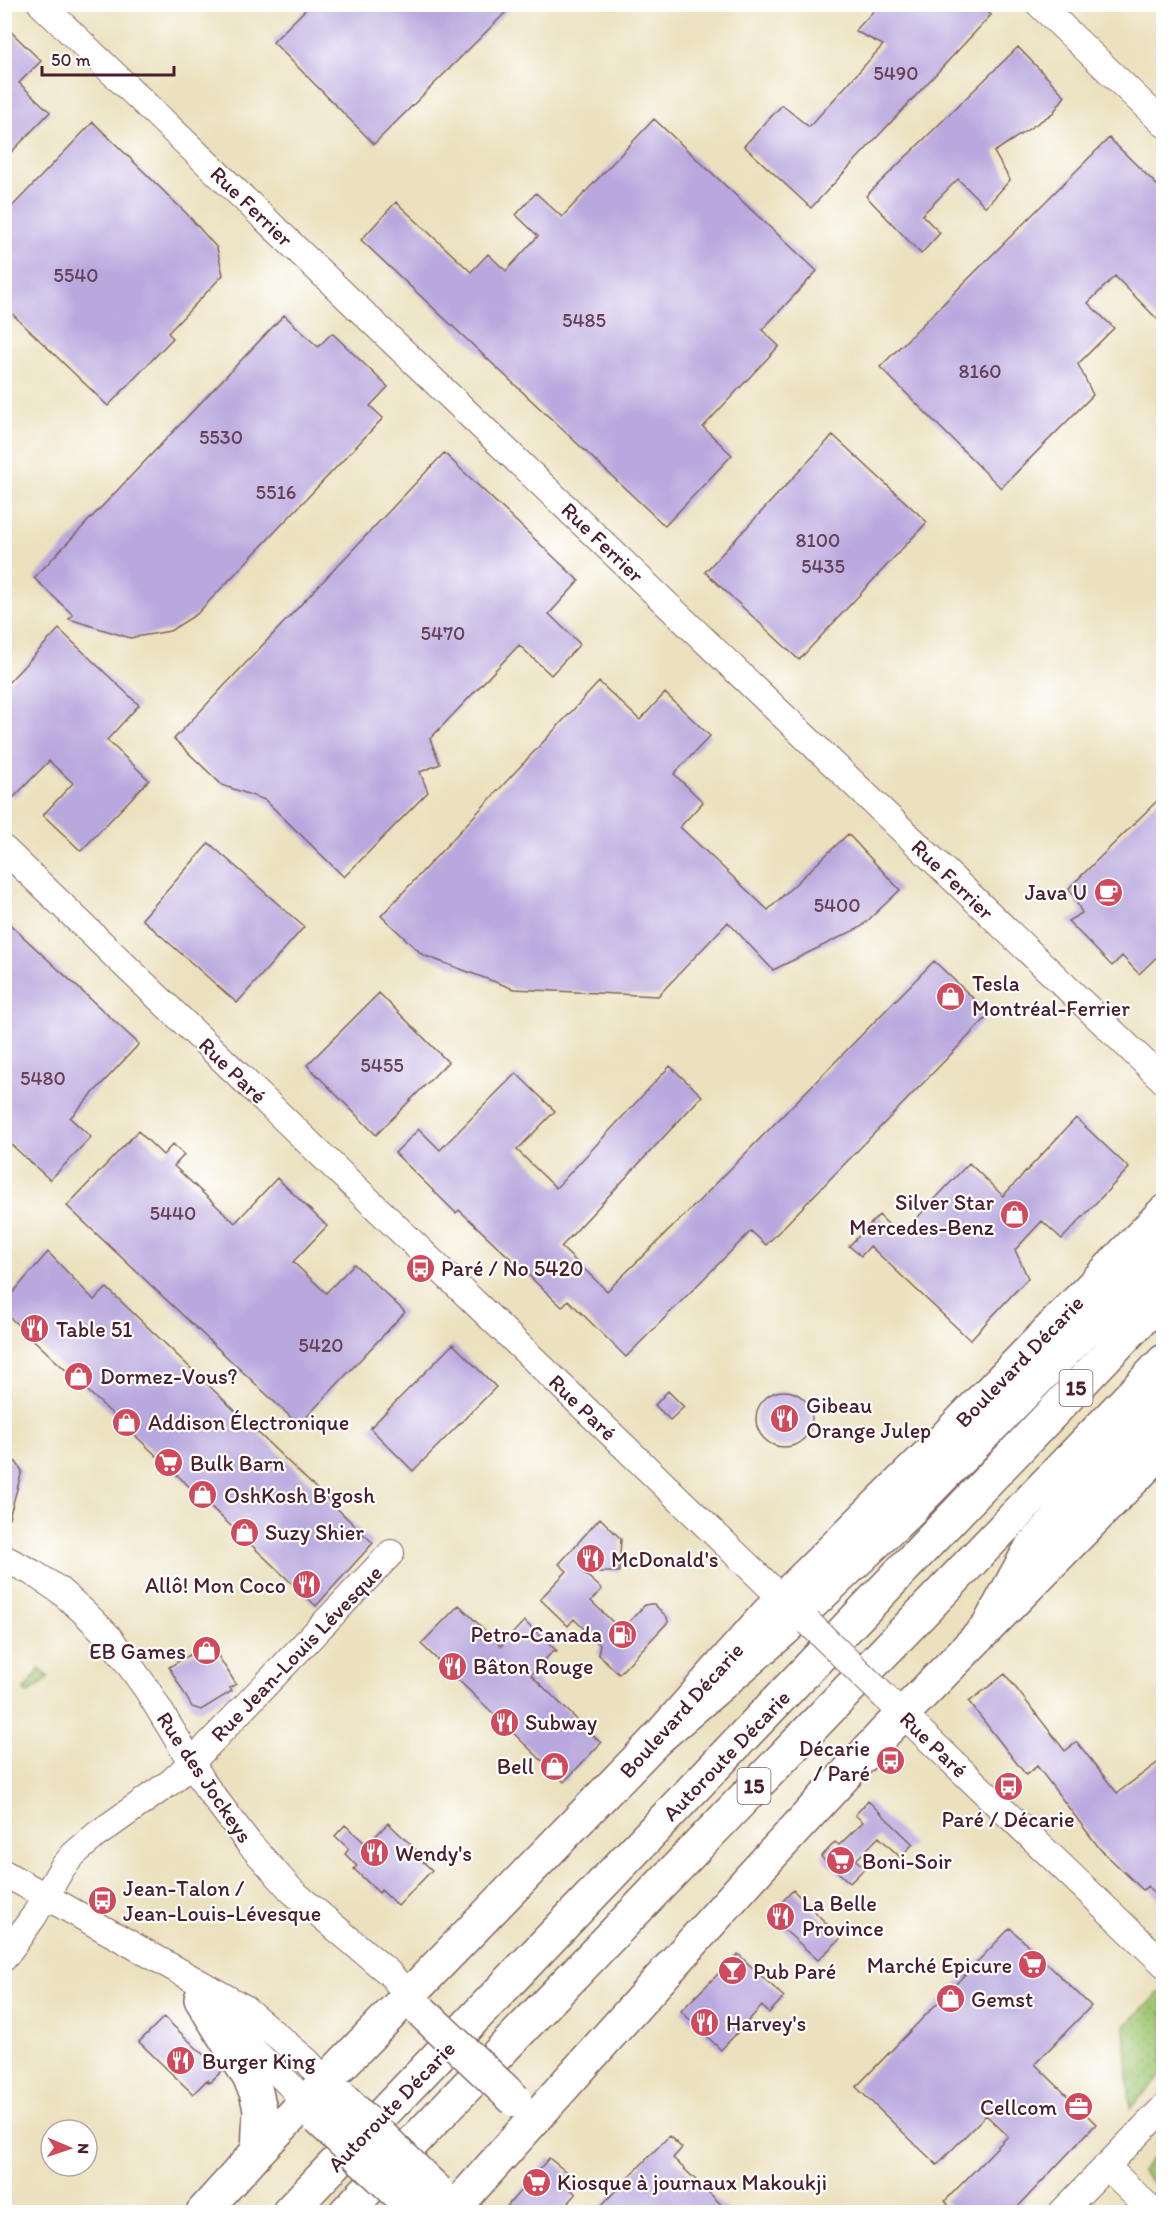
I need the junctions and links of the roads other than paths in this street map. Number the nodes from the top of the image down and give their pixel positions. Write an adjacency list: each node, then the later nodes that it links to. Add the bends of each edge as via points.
1 (41, 4): 5 (street, Rue Ferrier)
2 (1039, 4): 3 (street)
3 (1164, 124)
4 (4, 849): 14 (street, Rue Paré)
5 (1164, 1081)
6 (1164, 1212): 14 (main road, Boulevard Décarie, via 932,1451)
7 (1164, 1250): 14 (main road, via 909,1511)
8 (1164, 1296): 32 (main road, Autoroute Décarie / 15)
9 (1164, 1361): 33 (main road, Autoroute Décarie / 15)
10 (1164, 1405): 15 (main road, via 1031,1548)
11 (1164, 1448): 15 (main road)
12 (391, 1553): 17 (street, Rue Jean-Louis Lévesque)
13 (4, 1558): 17 (street, Rue des Jockeys, via 59,1590 109,1637)
14 (797, 1612): 16 (street, Rue Paré, bridge); 24 (main road, Boulevard Décarie, via 657,1740)
15 (990, 1623): 16 (main road)
16 (894, 1706): 22 (street, Rue Paré); 27 (main road, via 752,1876)
17 (192, 1762): 19 (street, Rue Jean-Louis Lévesque, via 80,1848); 24 (street, Rue des Jockeys, via 207,1788 281,1880 389,1973)
18 (4, 1873): 19 (street)
19 (46, 1896): 20 (street, Rue Jean-Louis Lévesque); 21 (street)
20 (4, 1958)
21 (163, 1962): 23 (street); 25 (street, via 243,2007 307,2061)
22 (1164, 1964)
23 (201, 1999): 25 (street, via 288,2084); 28 (main road, via 256,2092 260,2109)
24 (415, 2004): 25 (main road, Boulevard Décarie); 27 (main road, bridge)
25 (322, 2100): 28 (main road, Boulevard Décarie); 30 (main road, bridge)
26 (1164, 2107): 29 (street)
27 (525, 2109): 30 (main road)
28 (258, 2151): 31 (main road, Boulevard Décarie)
29 (1106, 2166): 34 (street); 35 (street)
30 (444, 2207)
31 (203, 2212)
32 (289, 2212)
33 (346, 2212)
34 (1062, 2212)
35 (1154, 2212)

